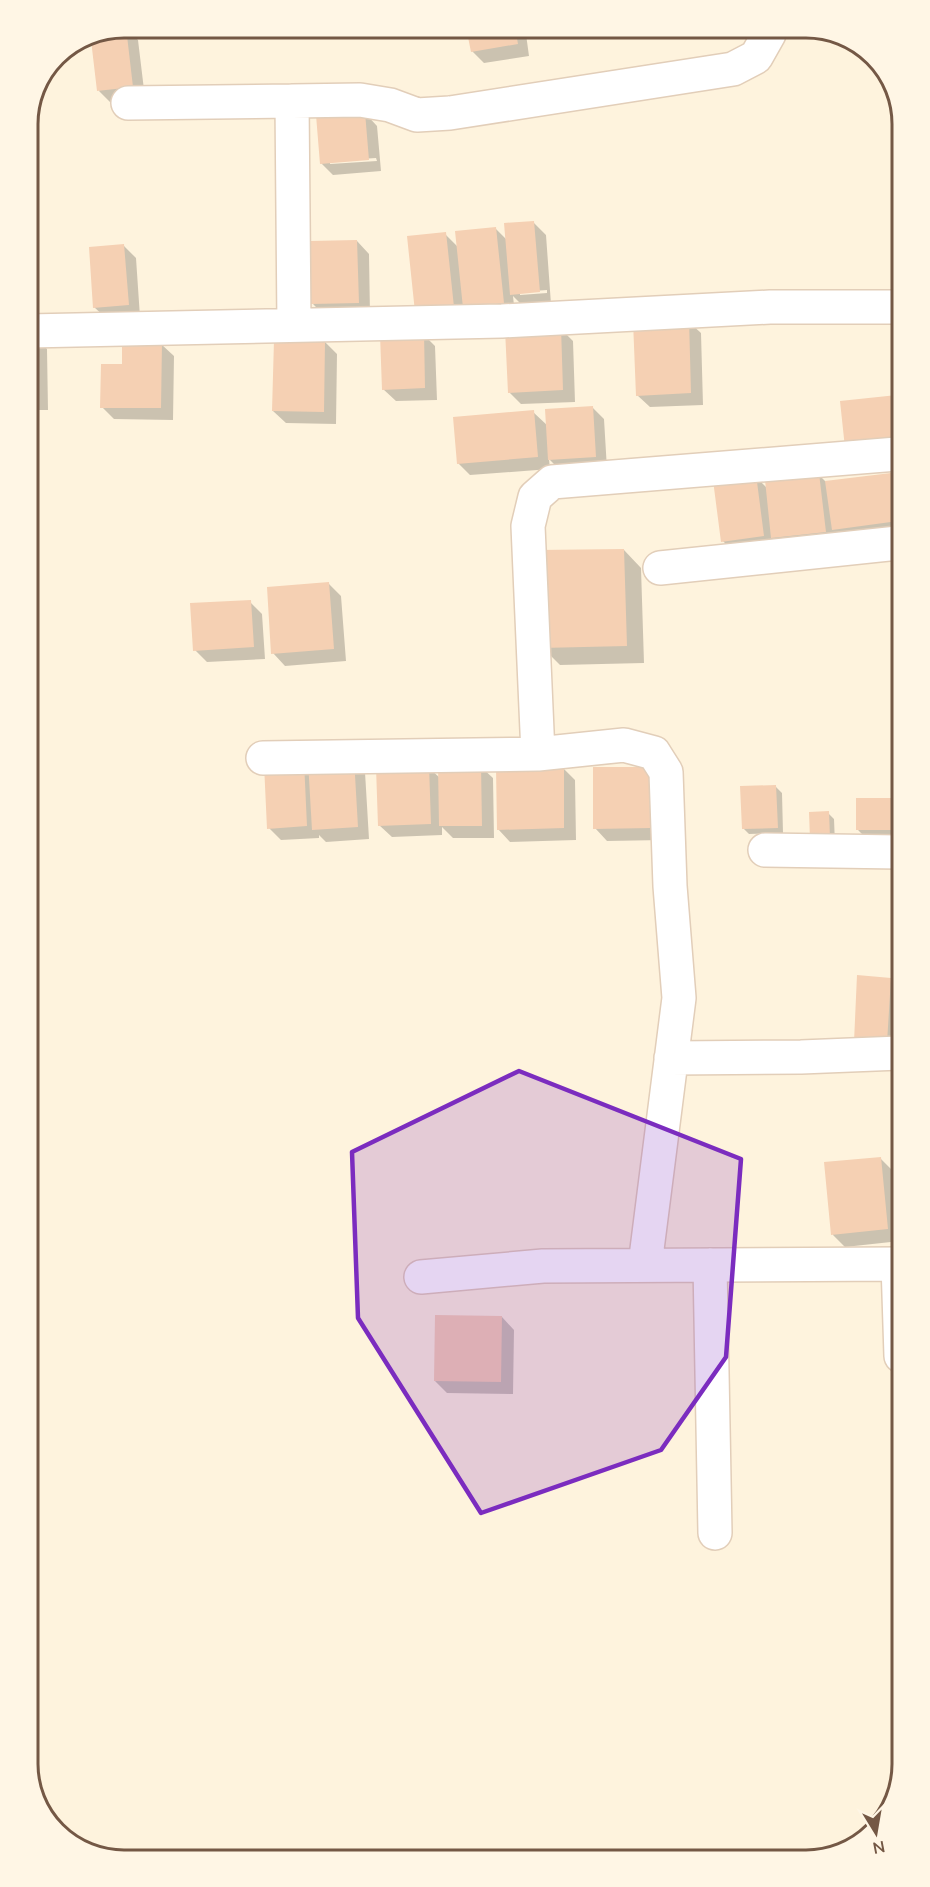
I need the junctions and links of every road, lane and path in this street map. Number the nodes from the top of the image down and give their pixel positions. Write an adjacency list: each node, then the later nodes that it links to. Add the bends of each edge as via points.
1 (767, 38): 2 (street, via 756,57 733,69 473,110 417,115 360,100)
2 (292, 101): 3 (street); 5 (street)
3 (128, 103)
4 (892, 306): 5 (street, via 771,307 502,321)
5 (294, 326): 6 (street)
6 (38, 331)
7 (892, 454): 10 (street, via 552,482 536,497 528,526)
8 (892, 544): 9 (street)
9 (660, 568)
10 (538, 754): 11 (street); 15 (street, via 624,745 654,753 666,772 679,998)
11 (263, 758)
12 (765, 849): 13 (street)
13 (892, 852)
14 (892, 1053): 15 (street)
15 (671, 1058): 18 (street)
16 (710, 1264): 17 (street); 18 (street); 20 (street)
17 (892, 1264)
18 (645, 1265): 19 (street, via 543,1266)
19 (421, 1277)
20 (715, 1533)

